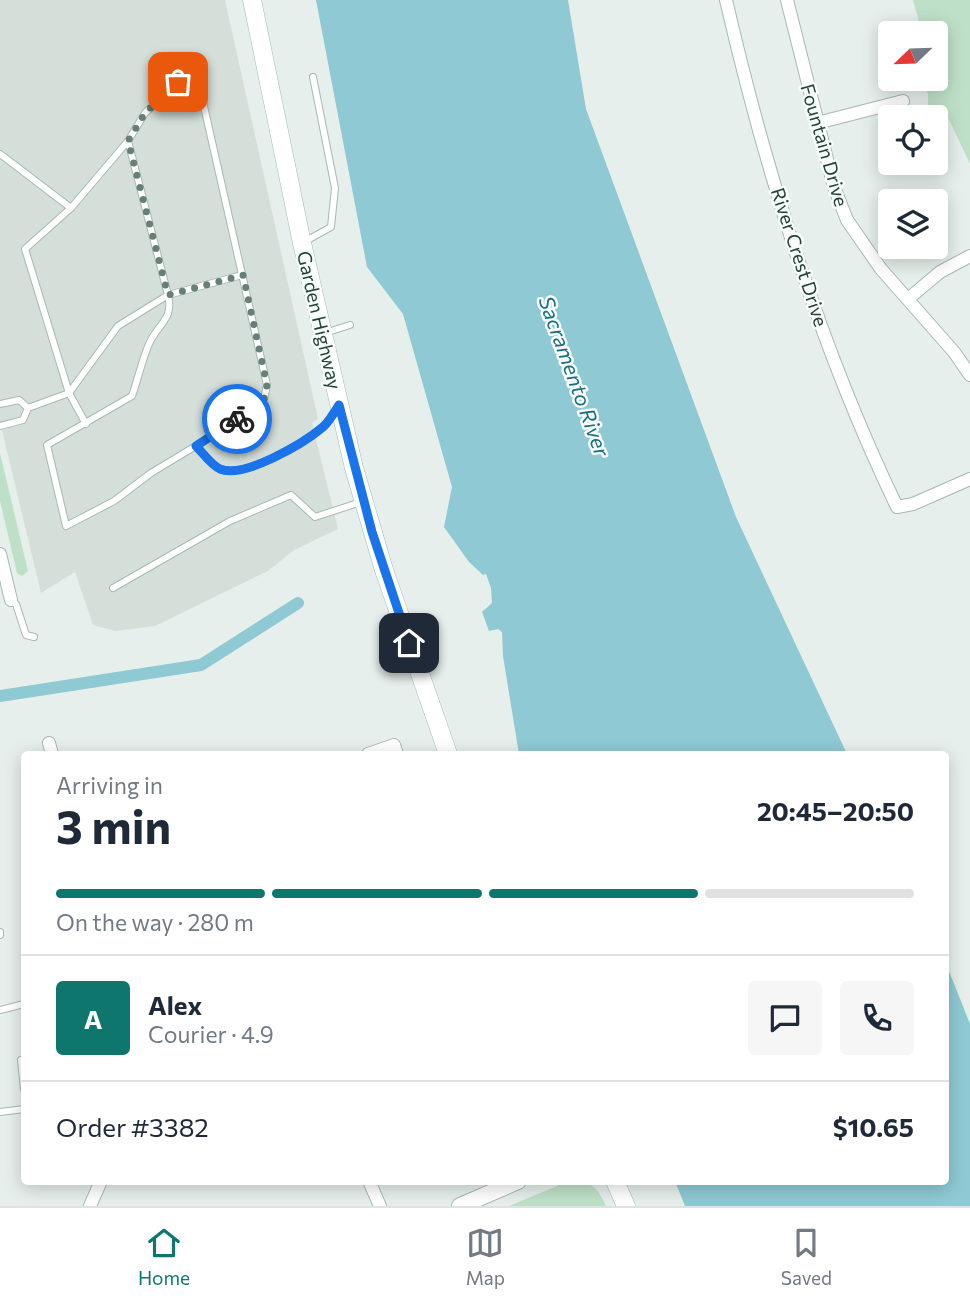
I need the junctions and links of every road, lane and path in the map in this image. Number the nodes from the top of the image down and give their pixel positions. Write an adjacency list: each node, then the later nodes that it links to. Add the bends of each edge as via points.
1 (252, 0): 10 (main road, Garden Highway)
2 (726, 0): 25 (street, River Crest Drive, via 788,228 844,382 897,507)
3 (787, 0): 6 (street, Fountain Drive)
4 (313, 77): 10 (lane, via 335,188 331,228)
5 (903, 101): 6 (street)
6 (817, 123): 14 (street, Fountain Drive, via 847,220)
7 (128, 141): 9 (lane); 12 (lane, via 145,113 195,71); 13 (lane)
8 (0, 154): 9 (lane)
9 (71, 208): 18 (lane, via 25,249)
10 (302, 243): 16 (main road, Garden Highway)
11 (970, 257): 14 (street, via 940,272)
12 (243, 275): 13 (lane); 24 (lane, via 267,385 264,399)
13 (168, 295): 18 (lane, via 118,326); 22 (lane, via 171,306 149,344 132,396)
14 (908, 299): 17 (street, Fountain Drive)
15 (350, 325): 16 (lane)
16 (323, 333): 20 (main road, Garden Highway)
17 (970, 375)
18 (69, 393): 21 (lane); 22 (lane)
19 (0, 404): 21 (lane, via 19,400)
20 (339, 405): 24 (lane, via 325,426 305,440 237,471 218,469); 26 (main road, Garden Highway)
21 (28, 408): 23 (lane, via 23,420)
22 (86, 424): 24 (lane, via 47,445 66,526 114,501)
23 (0, 426)
24 (196, 446)
25 (970, 479)
26 (363, 502): 28 (lane, via 315,517 291,495 230,521); 33 (main road, Garden Highway)
27 (0, 554): 29 (street)
28 (113, 588)
29 (11, 600): 30 (lane, via 26,635)
30 (34, 637)
31 (377, 751): 32 (street, via 394,745)
32 (396, 751)
33 (447, 751)
34 (21, 1005): 35 (lane)
35 (0, 1010)
36 (21, 1109): 37 (lane)
37 (0, 1112)
38 (98, 1185): 42 (street)
39 (371, 1185): 43 (street)
40 (509, 1185): 44 (street)
41 (616, 1185): 45 (main road)
42 (90, 1206)
43 (380, 1206)
44 (460, 1206)
45 (626, 1206)

